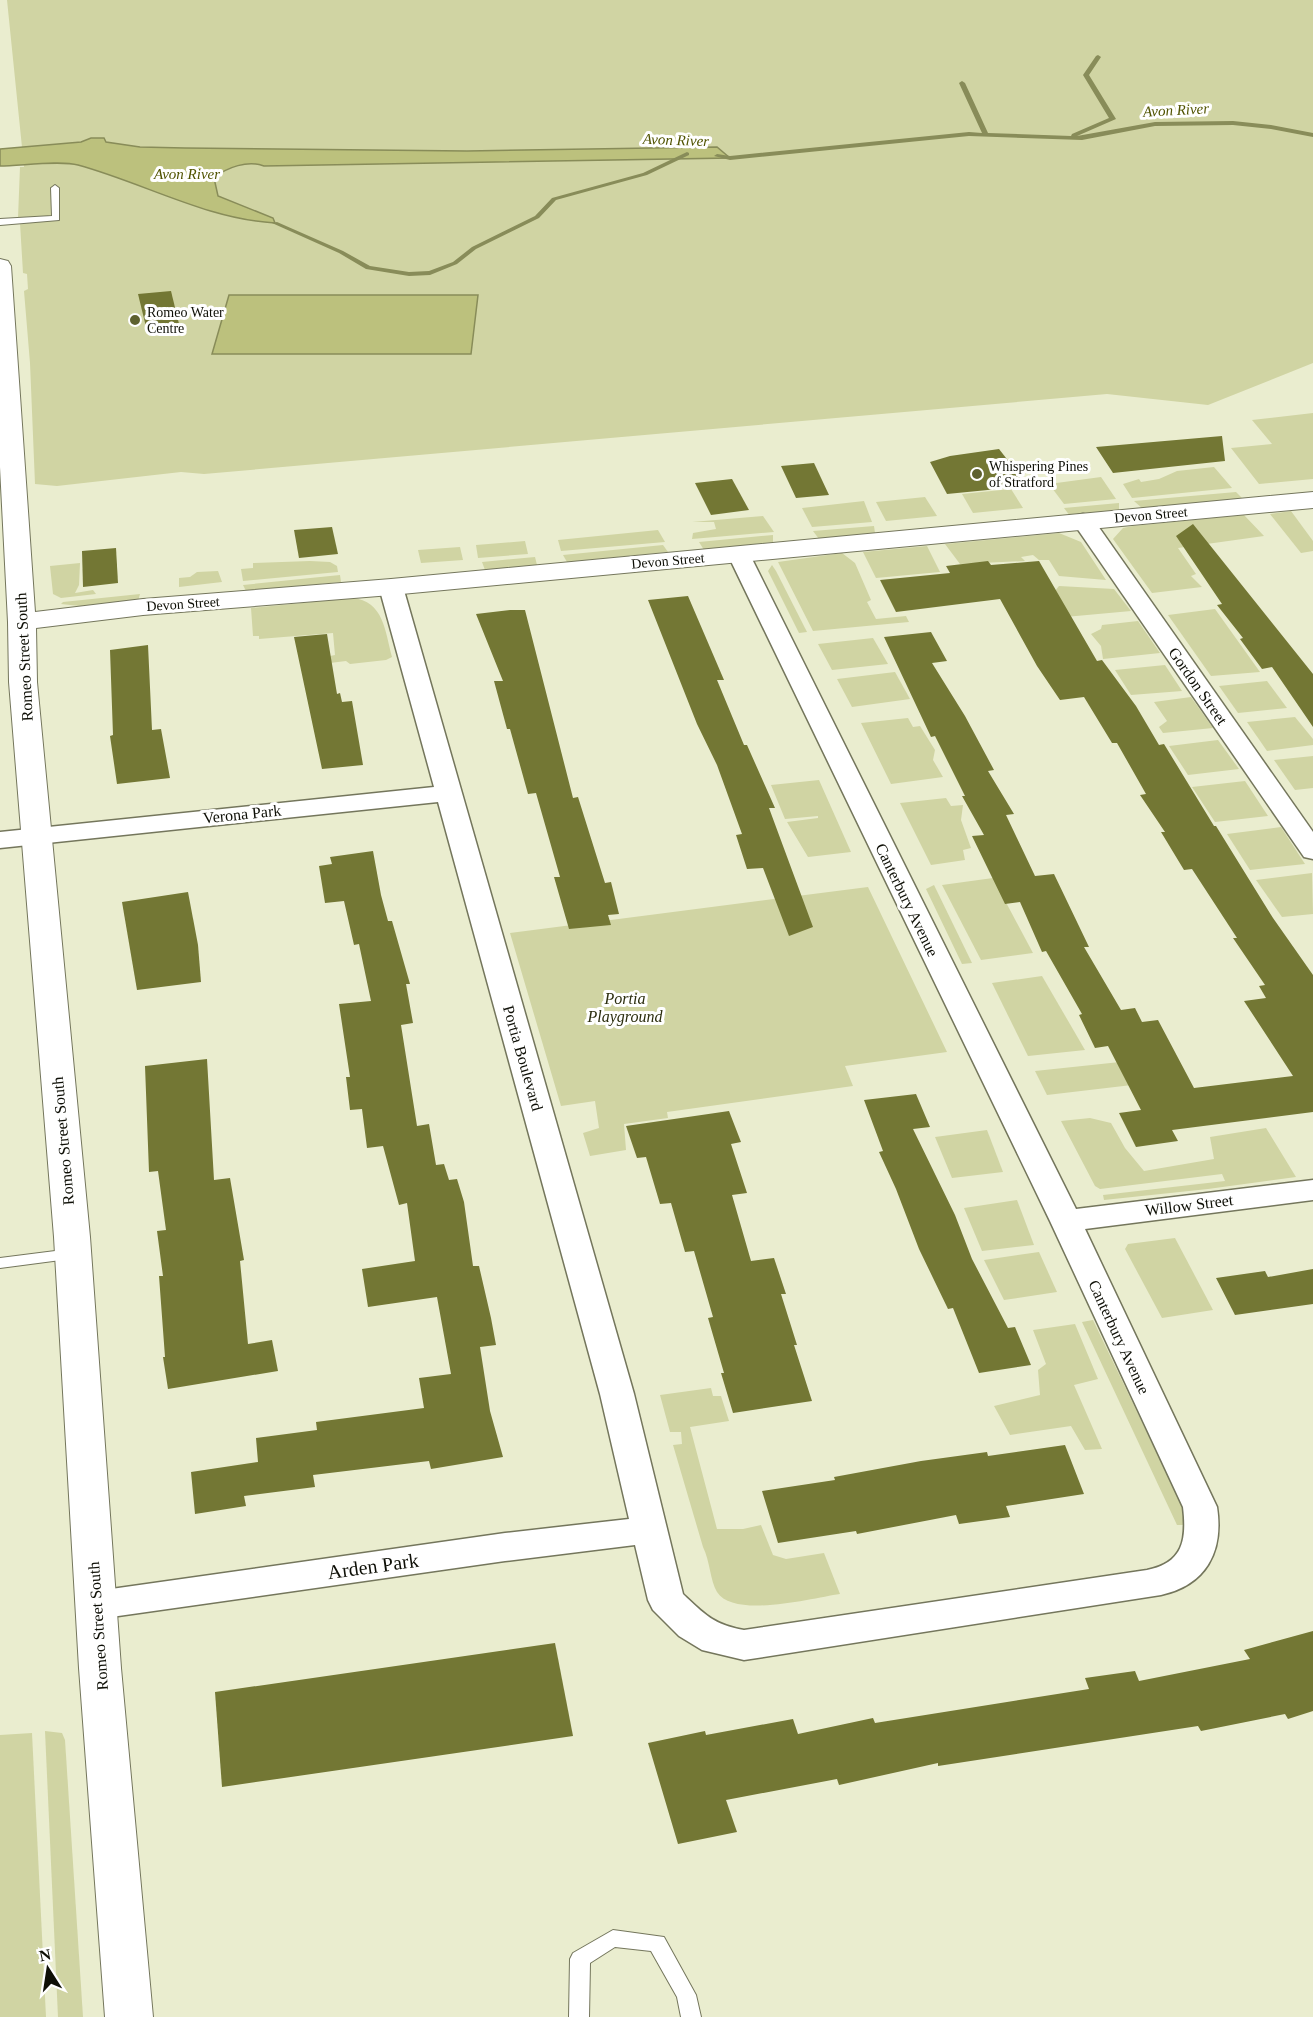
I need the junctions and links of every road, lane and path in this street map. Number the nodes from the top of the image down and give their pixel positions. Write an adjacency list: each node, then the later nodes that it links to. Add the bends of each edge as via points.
1 (55, 188): 2 (lane, via 56,218)
2 (0, 222)
3 (0, 266): 4 (main road, Romeo Street South)
4 (7, 481): 9 (main road, Romeo Street South)
5 (1313, 500): 6 (main road, Devon Street)
6 (1083, 521): 7 (main road, Devon Street); 12 (street, Gordon Street)
7 (739, 555): 8 (main road, Devon Street); 14 (street, Canterbury Avenue)
8 (391, 587): 9 (main road, Devon Street, via 143,607); 10 (street, Portia Boulevard)
9 (22, 622): 11 (main road, Romeo Street South)
10 (449, 793): 11 (street, Verona Park); 17 (street, Portia Boulevard, via 614,1384)
11 (18, 838): 15 (main road, Romeo Street South)
12 (1313, 851)
13 (1313, 1190): 14 (street, Willow Street)
14 (1066, 1221): 17 (street, Canterbury Avenue, via 1200,1508 1204,1528 1200,1545 1190,1564 1173,1578 744,1645 715,1640 692,1626 666,1600)
15 (73, 1253): 16 (lane); 18 (main road, Romeo Street South)
16 (0, 1263)
17 (650, 1530): 18 (street, Arden Park)
18 (97, 1605): 19 (main road, Romeo Street South)
19 (129, 2017)
20 (579, 2017): 21 (lane, via 580,1959 613,1938 657,1943 686,1995)
21 (692, 2017)

